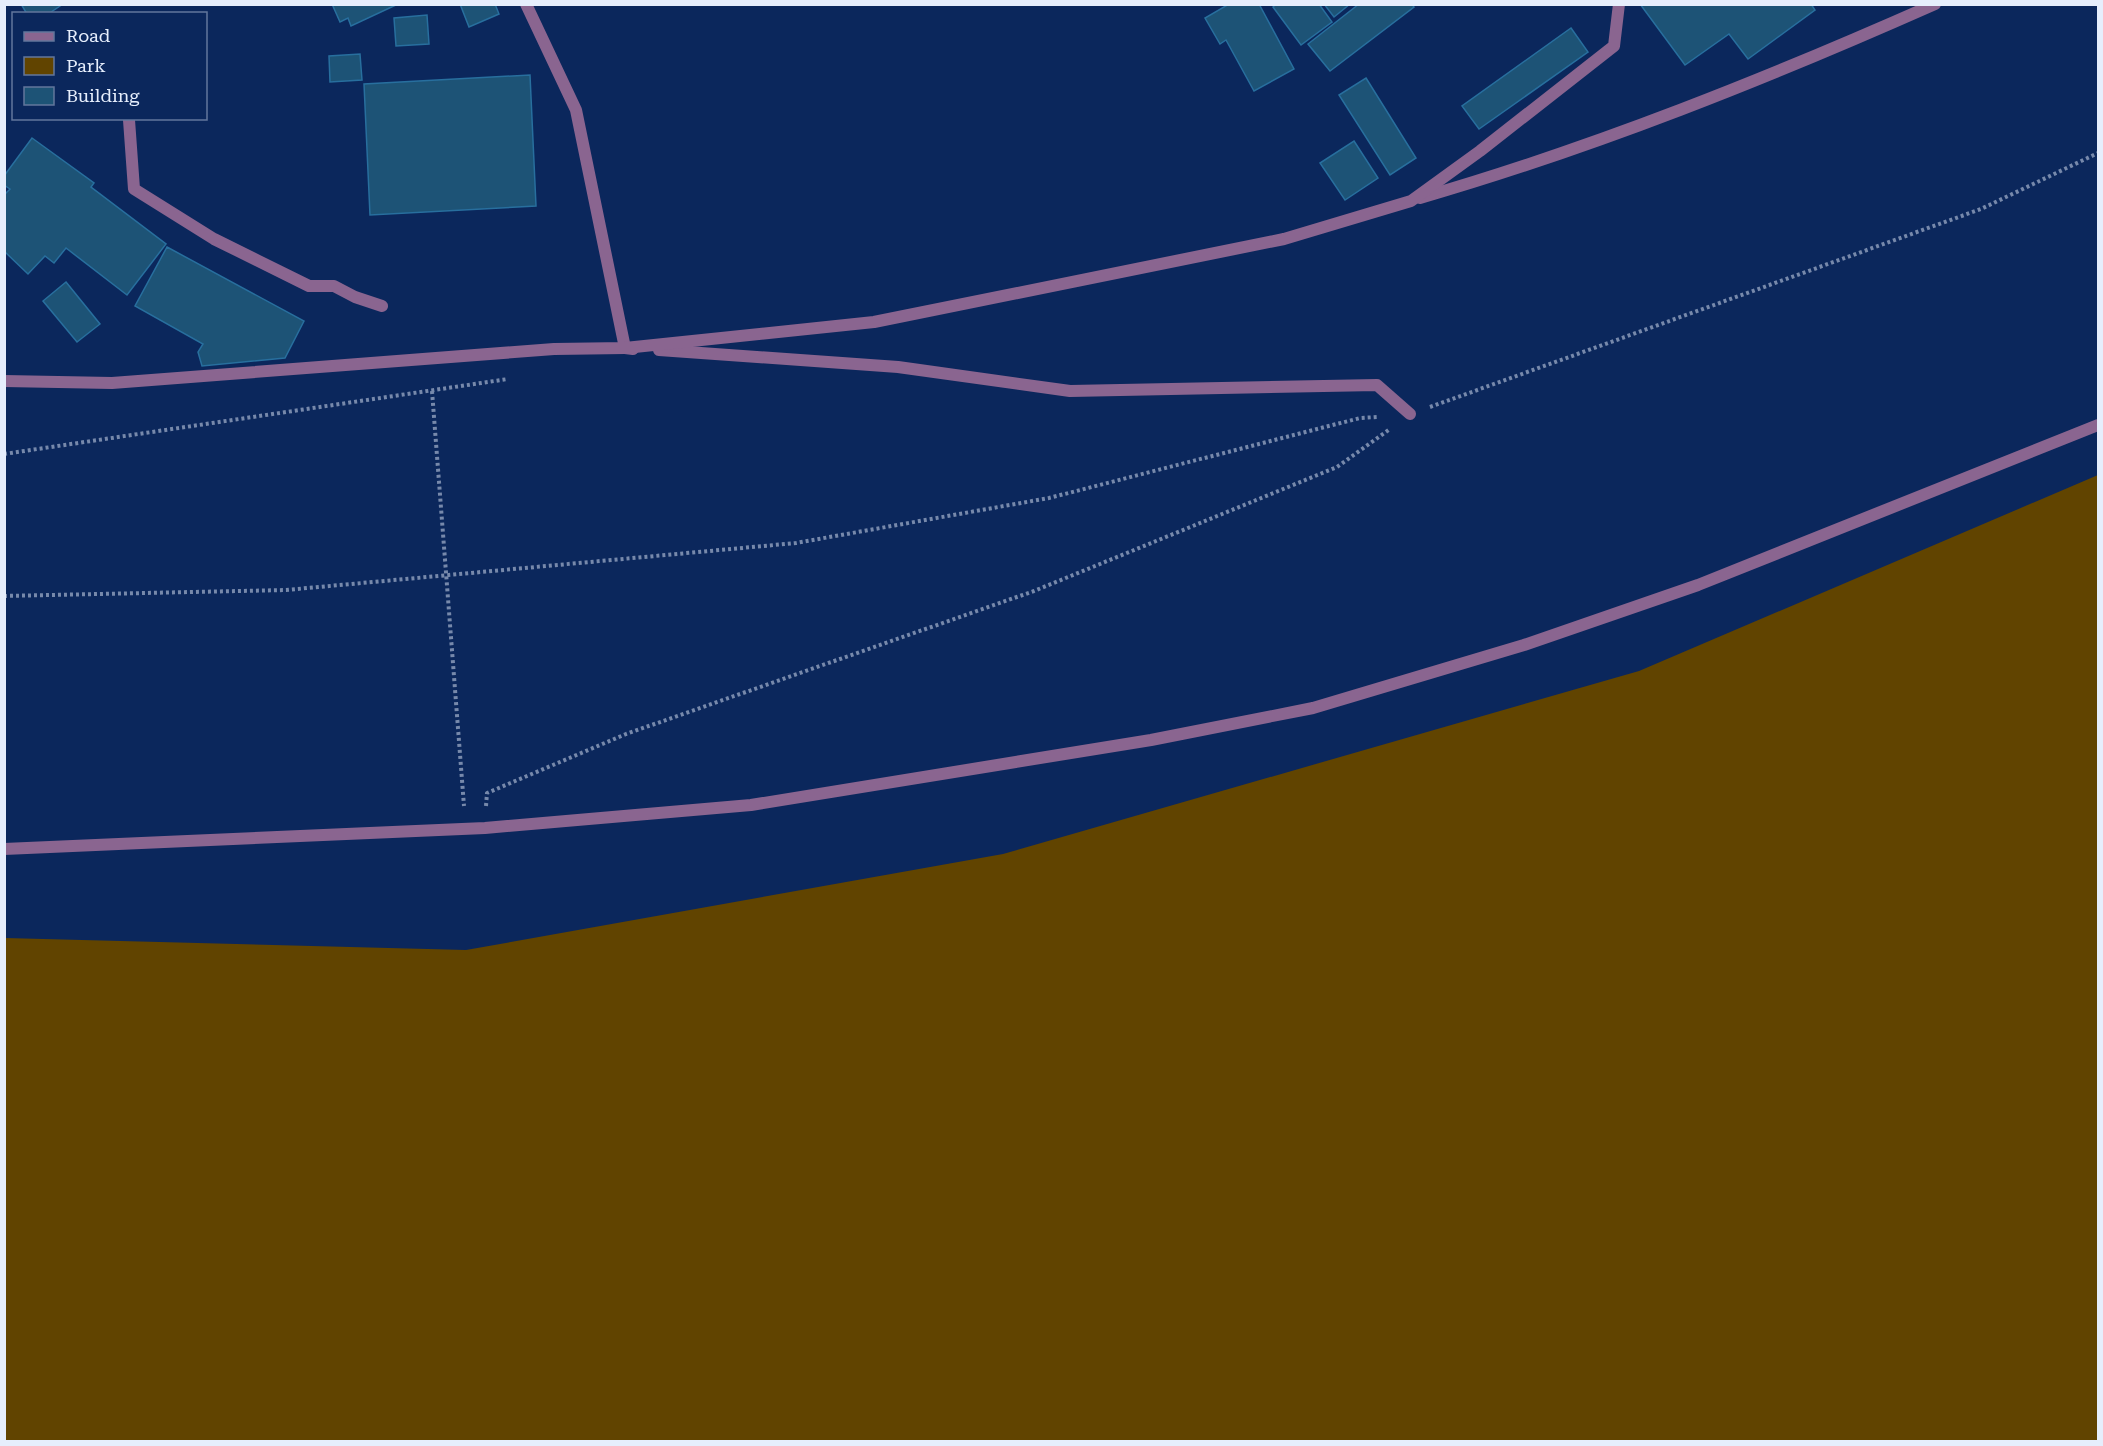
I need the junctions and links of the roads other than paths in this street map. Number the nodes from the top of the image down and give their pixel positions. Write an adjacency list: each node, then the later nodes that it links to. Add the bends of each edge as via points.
1 (526, 4): 7 (street, via 576,110)
2 (1619, 4): 5 (street, via 1614,45 1480,152)
3 (1935, 4): 5 (street, via 1838,47 1521,169)
4 (129, 120): 6 (street, via 134,189 214,239 309,286 334,286)
5 (1411, 201): 7 (street, via 1284,239 874,322)
6 (382, 306)
7 (625, 348): 8 (street, via 554,349 112,383); 9 (street, via 898,367 1070,392 1377,385)
8 (4, 381)
9 (1410, 414)
10 (2098, 425): 11 (street, via 1698,585 1524,645 1313,708 1151,740 751,805 485,828)
11 (4, 849)

